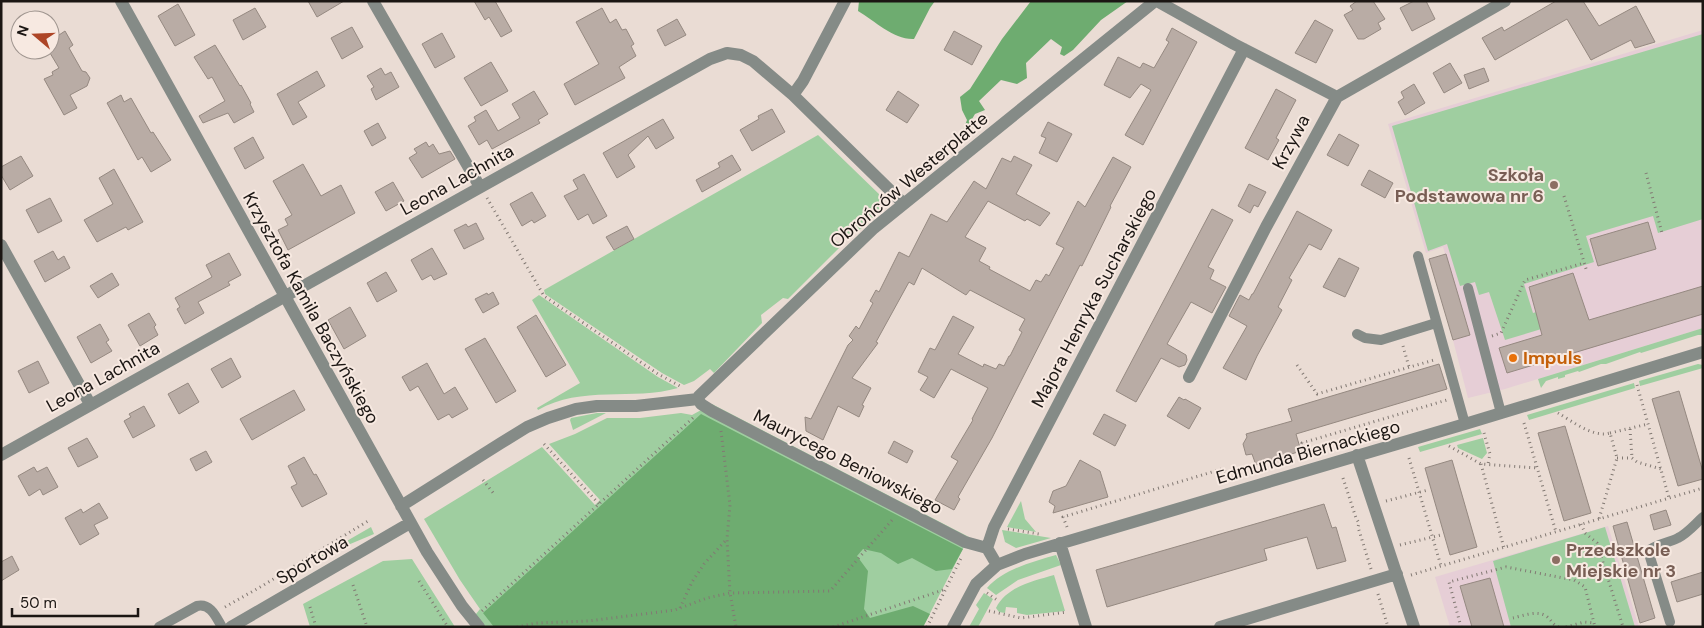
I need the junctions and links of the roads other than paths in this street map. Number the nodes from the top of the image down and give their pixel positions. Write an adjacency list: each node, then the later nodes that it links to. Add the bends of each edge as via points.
1 (121, 1): 14 (street, Krzysztofa Kamila Baczyńskiego)
2 (373, 1): 9 (street)
3 (845, 1): 7 (street)
4 (1156, 1): 6 (street); 10 (street, Obrońców Westerplatte)
5 (1505, 1): 8 (street)
6 (1244, 49): 8 (street); 29 (street, Majora Henryka Sucharskiego, via 994,526)
7 (793, 95): 9 (street, Leona Lachnita, via 753,61 727,53 710,59); 10 (street, Leona Lachnita)
8 (1337, 97): 18 (street, Krzywa)
9 (480, 187): 14 (street, Leona Lachnita)
10 (903, 203): 20 (street, Obrońców Westerplatte, via 699,396)
11 (1, 245): 19 (street)
12 (1418, 256): 15 (lane)
13 (1468, 288): 21 (lane)
14 (284, 295): 19 (street, Leona Lachnita); 25 (street, Krzysztofa Kamila Baczyńskiego)
15 (1436, 323): 16 (lane, via 1380,340); 22 (lane)
16 (1357, 334)
17 (1703, 352): 21 (street, Edmunda Biernackiego)
18 (1189, 377)
19 (90, 404): 23 (street, Leona Lachnita)
20 (702, 404): 25 (street, via 597,406 548,418 500,443); 29 (street, Maurycego Beniowskiego, via 969,543)
21 (1501, 413): 22 (street, Edmunda Biernackiego)
22 (1466, 424): 24 (street, Edmunda Biernackiego)
23 (1, 455)
24 (1357, 456): 28 (street, Edmunda Biernackiego); 31 (street)
25 (401, 506): 27 (street, Krzysztofa Kamila Baczyńskiego)
26 (1703, 517): 32 (lane, via 1676,539 1651,549 1650,557)
27 (410, 523): 35 (street, Sportowa); 36 (street, Krzysztofa Kamila Baczyńskiego, via 462,606)
28 (1057, 544): 30 (street, Edmunda Biernackiego); 38 (street)
29 (987, 548): 30 (street)
30 (997, 565): 37 (street, Edmunda Biernackiego, via 976,584)
31 (1398, 577): 39 (street); 40 (street)
32 (1670, 622)
33 (159, 627): 34 (lane, via 202,604 209,607)
34 (222, 627)
35 (231, 627)
36 (479, 627)
37 (953, 627)
38 (1086, 627)
39 (1220, 627)
40 (1414, 627)

